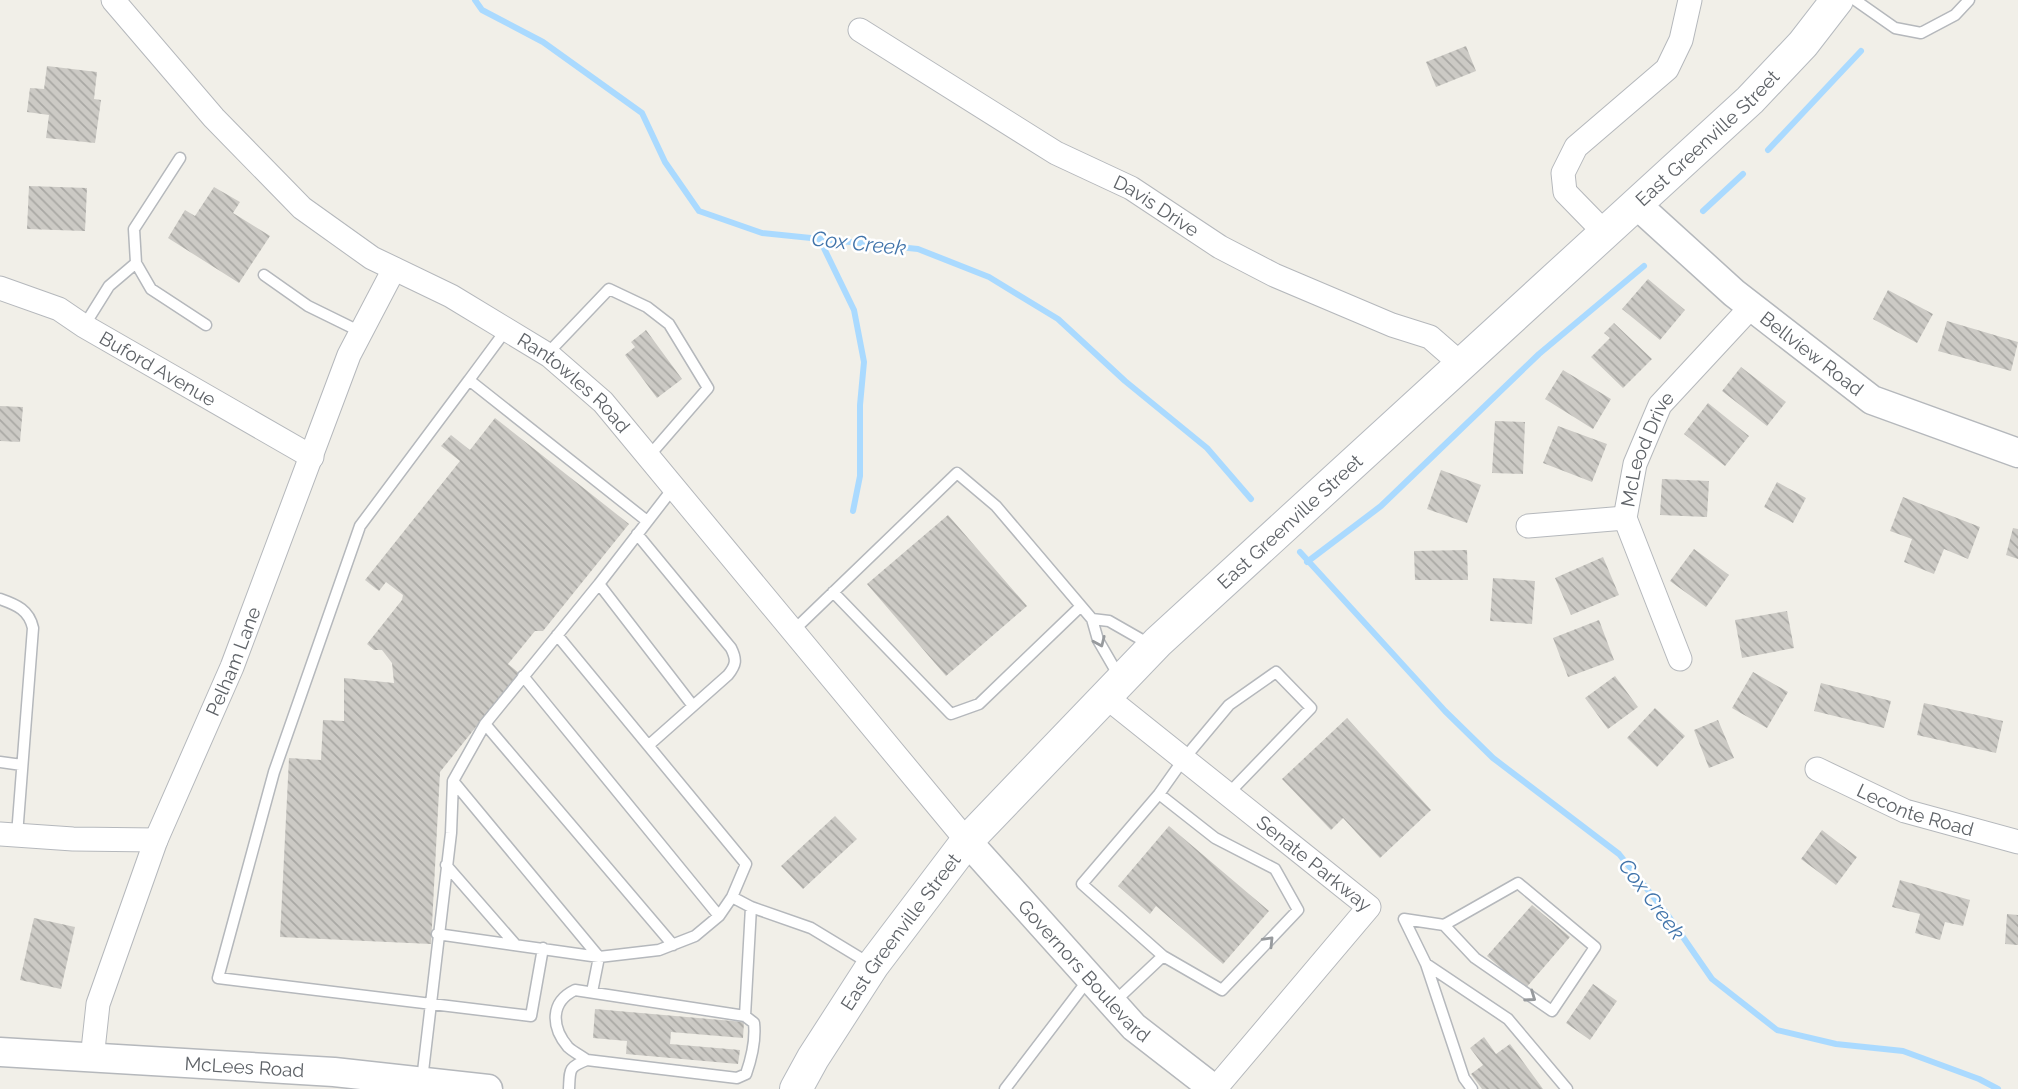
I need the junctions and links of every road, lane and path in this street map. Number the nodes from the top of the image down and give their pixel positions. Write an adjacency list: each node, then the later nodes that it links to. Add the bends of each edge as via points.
1 (113, 0): 11 (street, Rantowles Road, via 214,118 302,208)
2 (1690, 0): 9 (street, via 1681,40 1667,69 1576,147 1563,173 1565,192)
3 (1837, 0): 8 (main road, East Greenville Street, via 1750,100)
4 (1855, 0): 5 (lane, via 1895,28 1921,33 1955,15)
5 (1969, 0)
6 (860, 30): 20 (street, Davis Drive, via 1056,153 1131,188 1220,247 1274,275 1430,337)
7 (180, 158): 10 (lane, via 134,229)
8 (1636, 204): 9 (main road, East Greenville Street); 14 (street, Bellview Road)
9 (1605, 233): 20 (main road, East Greenville Street)
10 (136, 263): 15 (lane, via 151,289); 16 (lane, via 109,286)
11 (394, 269): 17 (street, Rantowles Road, via 451,296); 18 (street, Pelham Lane)
12 (264, 275): 18 (lane, via 308,306)
13 (0, 288): 16 (street, Buford Avenue, via 59,309)
14 (1751, 307): 22 (street, Bellview Road, via 1872,400); 26 (street, McLeod Drive, via 1660,405 1635,464)
15 (206, 325)
16 (84, 326): 24 (street, Buford Avenue)
17 (506, 330): 19 (street, Rantowles Road); 21 (lane)
18 (361, 332): 24 (street, Pelham Lane)
19 (547, 354): 23 (street, Rantowles Road, via 603,402); 23 (lane, via 609,289 647,307 668,324 708,388)
20 (1461, 364): 37 (main road, East Greenville Street)
21 (469, 380): 27 (lane); 71 (lane, via 360,526 274,772 218,978)
22 (2018, 453)
23 (649, 456): 25 (street, Rantowles Road)
24 (313, 457): 52 (street, Pelham Lane, via 232,667)
25 (674, 487): 27 (lane); 35 (street, Rantowles Road)
26 (1625, 517): 28 (street); 38 (street, McLeod Drive)
27 (648, 521): 29 (lane)
28 (1528, 526)
29 (638, 534): 30 (lane); 41 (lane, via 736,658 727,675)
30 (599, 584): 36 (lane); 41 (lane)
31 (833, 592): 33 (lane, via 951,714 979,704); 33 (lane, via 957,473 996,506); 35 (lane)
32 (0, 600): 46 (lane, via 22,608 33,628)
33 (1081, 606): 34 (lane)
34 (1092, 619): 37 (lane, via 1110,621); 40 (lane, one-way to 40)
35 (793, 632): 53 (street, Rantowles Road)
36 (557, 635): 39 (lane); 43 (lane)
37 (1153, 646): 40 (main road, East Greenville Street)
38 (1680, 659)
39 (523, 676): 42 (lane); 58 (lane)
40 (1113, 688): 44 (street, Senate Parkway); 53 (main road, East Greenville Street)
41 (693, 706): 43 (lane)
42 (485, 724): 48 (lane); 62 (lane)
43 (649, 745): 56 (lane, via 746,863)
44 (1182, 760): 49 (lane); 50 (street, Senate Parkway); 50 (lane, via 1229,705 1276,672 1311,708)
45 (0, 762): 46 (lane)
46 (22, 765): 51 (lane)
47 (1817, 769): 54 (street, Leconte Road, via 1905,811)
48 (453, 781): 55 (lane); 65 (lane)
49 (1159, 794): 64 (lane, via 1082,884); 64 (lane, one-way to 49, via 1222,990 1298,910 1275,869 1215,838)
50 (1228, 794): 81 (street, Senate Parkway, via 1368,907)
51 (8, 835): 52 (street)
52 (156, 840): 74 (street, Pelham Lane, via 98,1004)
53 (967, 841): 67 (main road, East Greenville Street); 68 (street, Governors Boulevard)
54 (2018, 842)
55 (446, 865): 60 (lane); 61 (lane)
56 (733, 897): 57 (lane); 58 (lane)
57 (751, 907): 67 (lane, via 810,928); 72 (lane)
58 (719, 916): 62 (lane, via 695,936)
59 (1444, 925): 59 (lane, one-way to 59, via 1475,958 1552,1012 1595,947 1518,883); 66 (lane, via 1404,919)
60 (437, 934): 61 (lane); 71 (lane)
61 (515, 944): 63 (lane)
62 (673, 945): 65 (lane)
63 (543, 948): 65 (lane); 71 (lane, via 531,1016)
64 (1163, 956): 70 (lane)
65 (599, 957): 69 (lane)
66 (1426, 964): 82 (lane, via 1464,1078); 83 (lane, via 1507,1018)
67 (873, 965): 79 (main road, East Greenville Street)
68 (1090, 978): 70 (street, Governors Boulevard); 80 (lane)
69 (592, 992): 72 (lane); 75 (lane, via 575,990 564,995 555,1018 568,1047)
70 (1113, 1003): 81 (street, Governors Boulevard, via 1133,1027)
71 (429, 1005): 76 (lane)
72 (745, 1016): 75 (lane, via 754,1023 755,1040 746,1074 737,1078)
73 (0, 1052): 74 (street, McLees Road)
74 (92, 1059): 76 (street, McLees Road)
75 (587, 1060): 78 (lane, via 570,1070)
76 (422, 1080): 77 (street, McLees Road)
77 (488, 1089)
78 (569, 1089)
79 (796, 1089)
80 (1005, 1089)
81 (1214, 1089)
82 (1472, 1089)
83 (1567, 1089)

